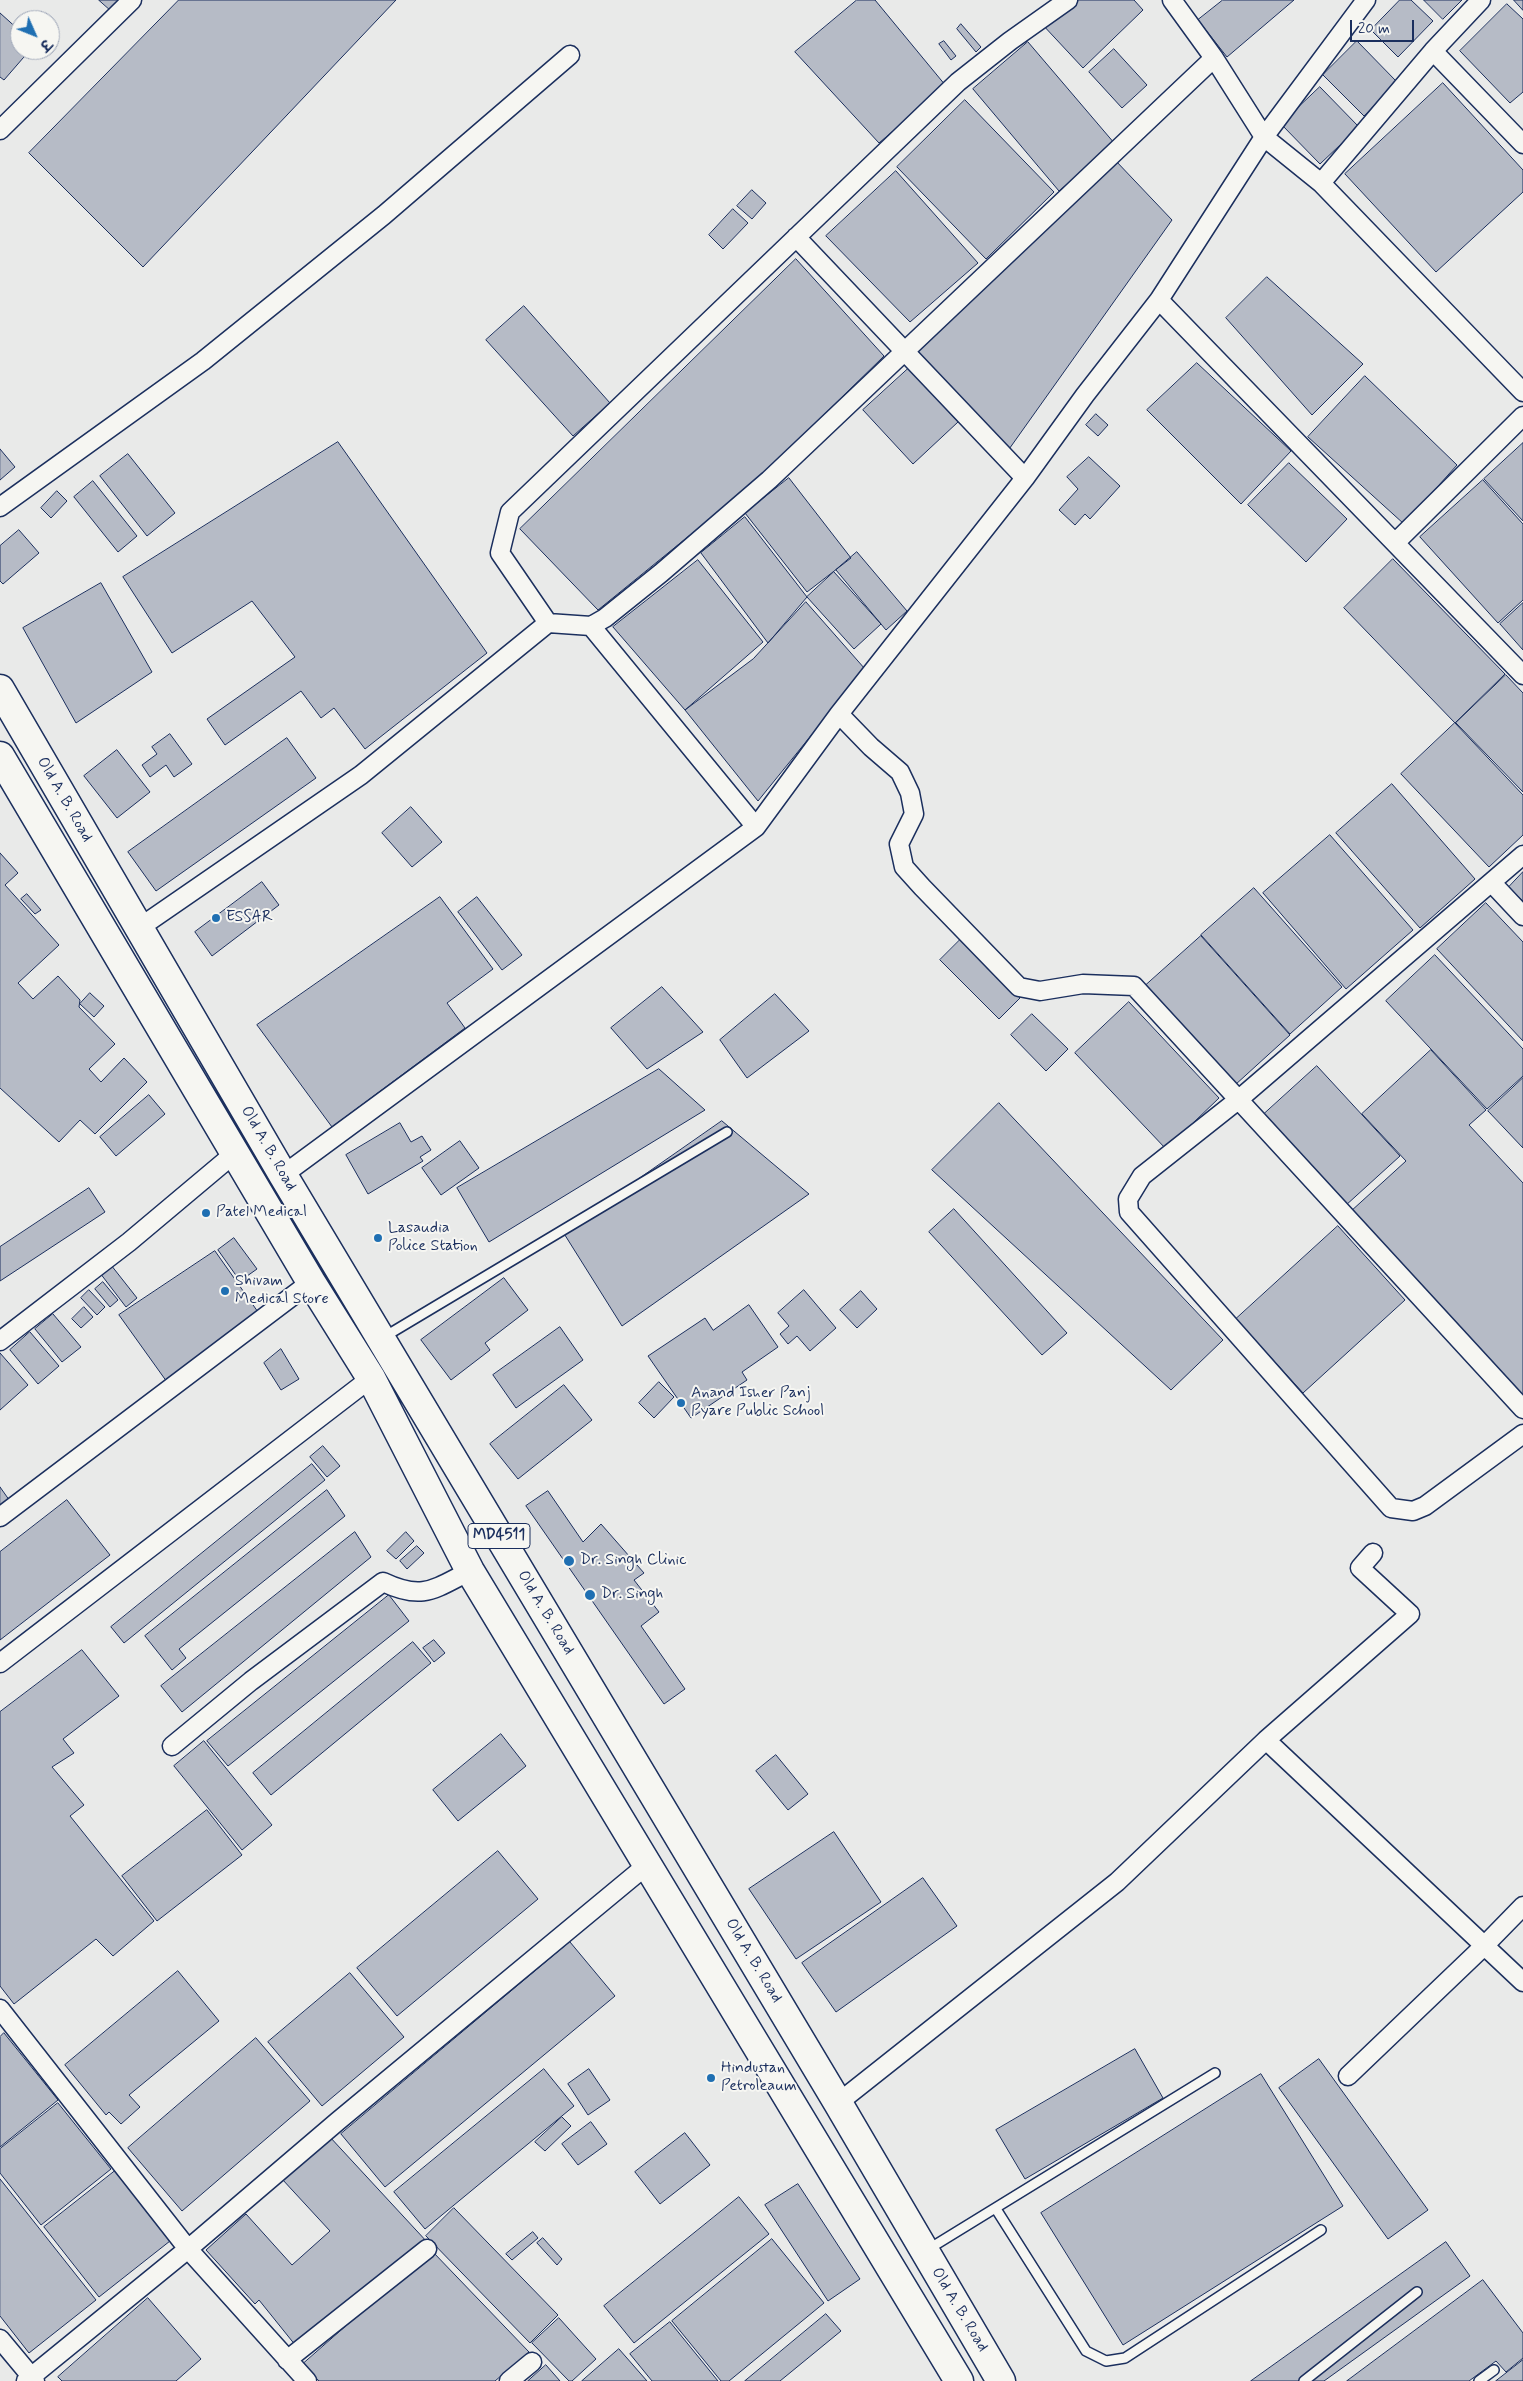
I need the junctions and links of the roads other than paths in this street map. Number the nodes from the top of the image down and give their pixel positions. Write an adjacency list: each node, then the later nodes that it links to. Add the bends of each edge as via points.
1 (132, 0): 9 (street)
2 (1068, 0): 13 (street, via 958,82)
3 (1172, 0): 8 (street)
4 (1366, 0): 10 (street)
5 (1481, 0): 6 (street)
6 (1433, 51): 11 (street); 12 (street)
7 (570, 55): 19 (street, via 384,215 203,362)
8 (1214, 58): 10 (street); 15 (street)
9 (0, 130)
10 (1264, 138): 12 (street); 14 (street)
11 (1523, 144)
12 (1321, 183): 16 (street)
13 (796, 237): 15 (street); 21 (street, via 510,512 500,553)
14 (1159, 300): 18 (street); 20 (street)
15 (905, 351): 18 (street); 22 (street, via 770,480 661,573)
16 (1523, 392)
17 (1523, 416): 20 (street)
18 (1025, 478): 25 (street)
19 (0, 507)
20 (1395, 543): 23 (street)
21 (548, 623): 22 (street); 31 (street, via 361,775)
22 (591, 626): 27 (street)
23 (1523, 675)
24 (0, 689): 31 (main road, Old A. B. Road / MD4511)
25 (839, 714): 27 (street); 32 (street, via 871,748 900,772 910,793 914,814 899,844 904,867 996,965 1020,987 1040,991 1083,984 1134,986)
26 (0, 756): 34 (main road, Old A. B. Road / MD4511)
27 (756, 826): 35 (street)
28 (1523, 855): 29 (street)
29 (1492, 883): 30 (street); 32 (street)
30 (1523, 916)
31 (139, 928): 35 (main road, Old A. B. Road / MD4511)
32 (1238, 1100): 40 (street); 41 (street, via 1142,1176 1128,1199 1129,1212 1390,1508 1413,1511 1425,1506)
33 (727, 1132): 37 (lane)
34 (235, 1153): 36 (main road, Old A. B. Road / MD4511); 38 (street, via 129,1242)
35 (283, 1175): 37 (main road, Old A. B. Road / MD4511)
36 (311, 1282): 39 (main road, Old A. B. Road / MD4511); 42 (street)
37 (381, 1339): 55 (main road, Old A. B. Road / MD4511)
38 (0, 1341)
39 (371, 1378): 44 (main road, Old A. B. Road / MD4511); 45 (street)
40 (1523, 1409)
41 (1523, 1434)
42 (0, 1517)
43 (1373, 1553): 46 (street, via 1360,1568 1410,1614)
44 (470, 1571): 47 (street, via 425,1593 408,1592 383,1582 251,1681); 48 (main road, Old A. B. Road / MD4511)
45 (0, 1663)
46 (1266, 1740): 50 (street); 55 (street, via 1117,1882)
47 (172, 1746)
48 (647, 1865): 58 (street); 70 (main road, Old A. B. Road / MD4511)
49 (1523, 1906): 50 (street)
50 (1484, 1946): 51 (street); 54 (street)
51 (1523, 1982)
52 (0, 2008): 58 (street)
53 (1215, 2074): 56 (lane)
54 (1348, 2076)
55 (838, 2103): 60 (main road, Old A. B. Road / MD4511)
56 (996, 2209): 57 (lane, via 1086,2351 1106,2361 1125,2358); 60 (lane)
57 (1321, 2230)
58 (188, 2249): 63 (street); 66 (street)
59 (427, 2249): 63 (street)
60 (924, 2252): 71 (main road, Old A. B. Road / MD4511)
61 (1417, 2292): 67 (lane)
62 (0, 2339): 66 (street)
63 (287, 2360): 68 (street)
64 (532, 2362): 69 (street)
65 (1494, 2370): 72 (lane)
66 (30, 2380)
67 (1309, 2380)
68 (307, 2381)
69 (509, 2381)
70 (959, 2381)
71 (1001, 2381)
72 (1479, 2381)

